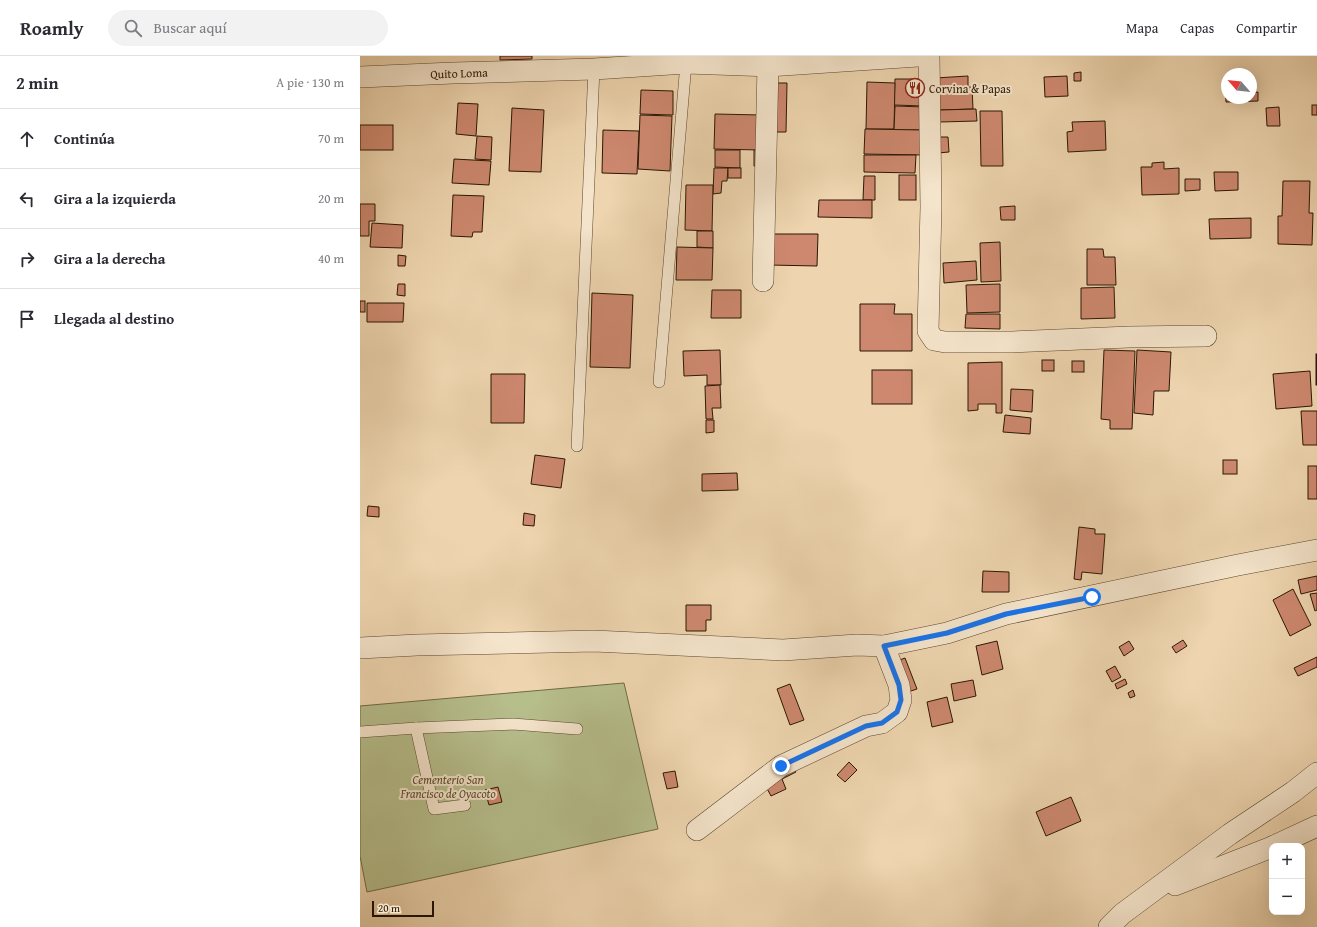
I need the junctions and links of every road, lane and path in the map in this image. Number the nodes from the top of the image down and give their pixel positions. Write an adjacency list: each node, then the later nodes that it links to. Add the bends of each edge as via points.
1 (918, 56): 5 (street, Quito Loma)
2 (929, 56): 9 (street, via 931,207 928,332 934,340 1012,342)
3 (545, 63): 6 (street, Quito Loma); 7 (street, Quito Loma)
4 (686, 63): 5 (street, Quito Loma); 6 (street, Quito Loma); 10 (lane)
5 (768, 66): 8 (street)
6 (594, 69): 11 (lane)
7 (360, 77)
8 (763, 281)
9 (1206, 336)
10 (659, 382)
11 (577, 446)
12 (1317, 550): 13 (street, via 1006,614 947,633)
13 (884, 646): 14 (street, via 857,645 784,650 594,641); 21 (street, via 899,685 901,700 897,712 882,723 866,726 781,766)
14 (360, 648)
15 (416, 728): 16 (lane, via 513,724); 17 (lane); 19 (lane, via 434,809)
16 (577, 729)
17 (360, 732)
18 (1317, 773): 26 (street)
19 (465, 805)
20 (1317, 826): 23 (street)
21 (696, 830)
22 (1317, 841): 24 (street)
23 (1282, 843)
24 (1305, 843)
25 (1269, 849): 26 (street)
26 (1148, 895): 27 (street)
27 (1109, 927)

